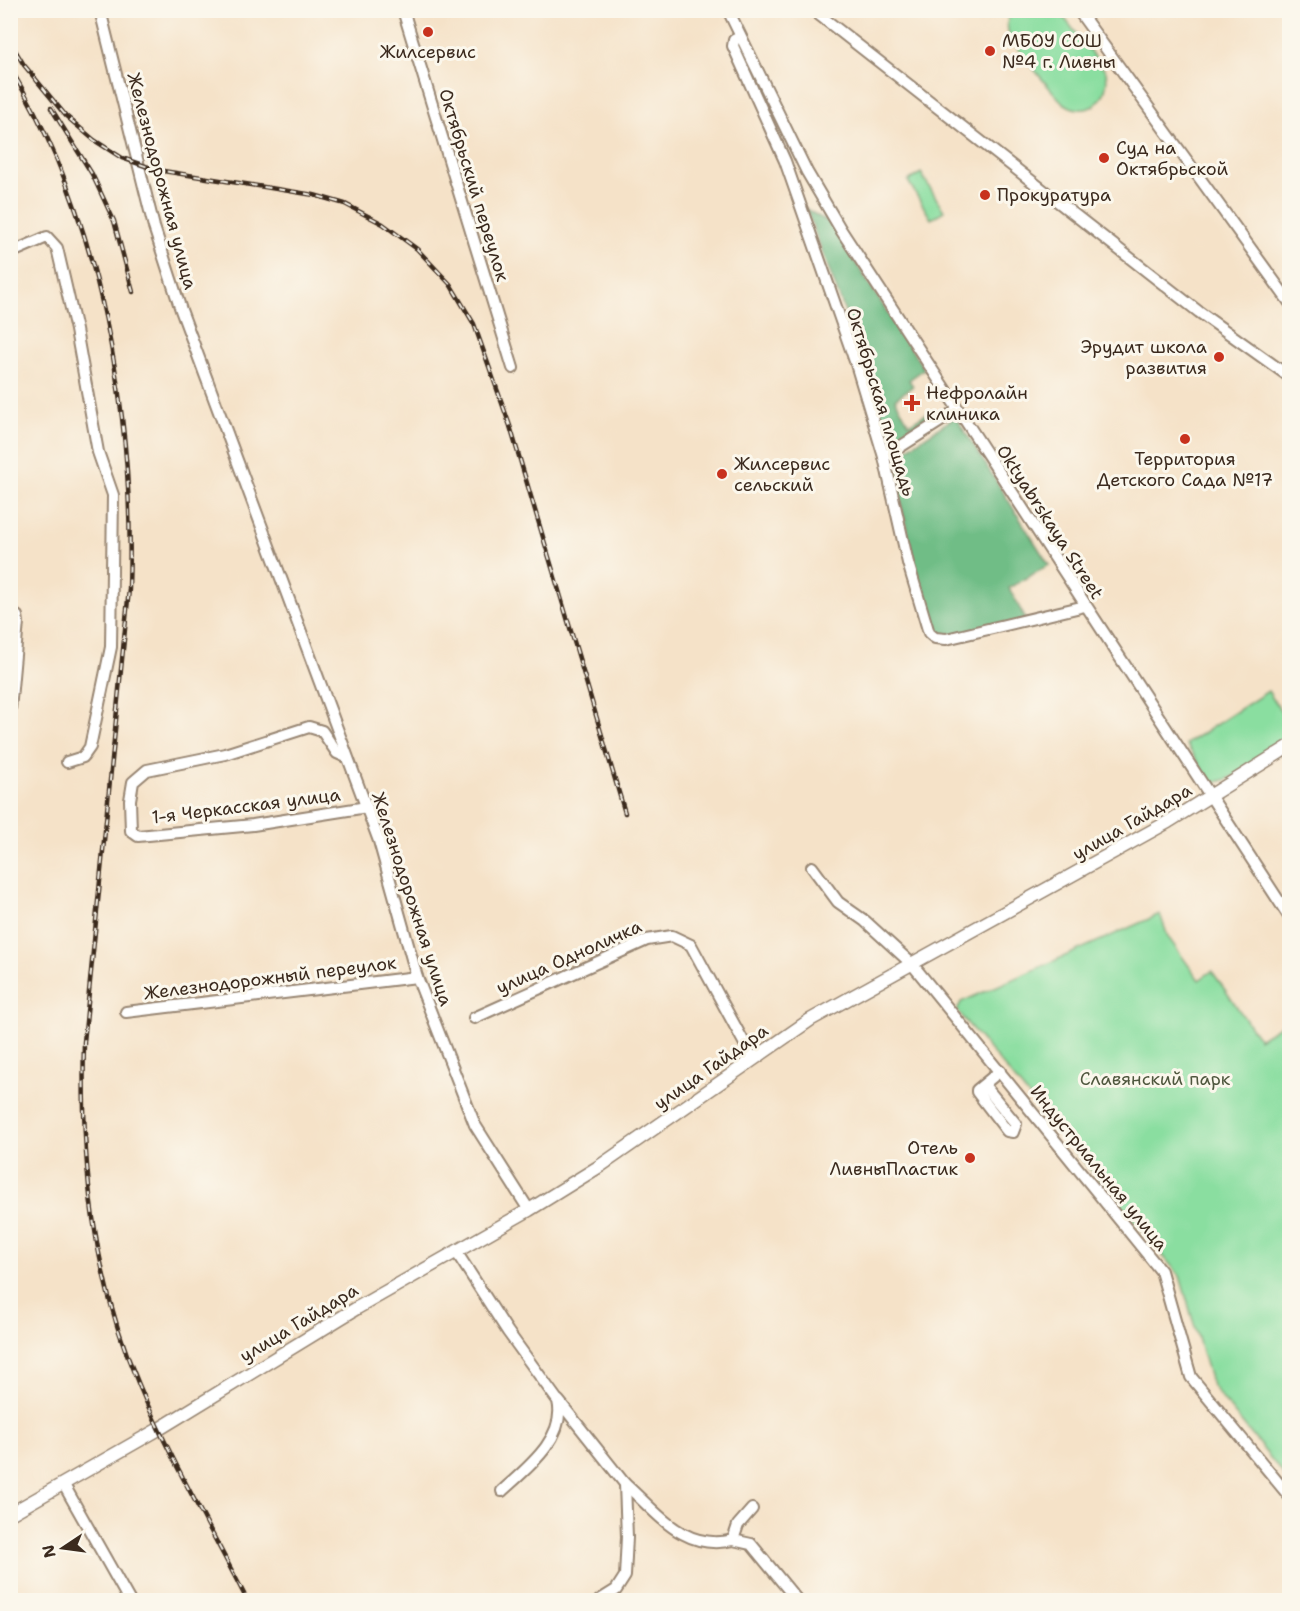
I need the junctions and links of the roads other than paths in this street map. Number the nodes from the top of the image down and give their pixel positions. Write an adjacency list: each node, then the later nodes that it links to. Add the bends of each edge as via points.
1 (100, 10): 17 (street, Железнодорожная улица, via 154,227 181,310)
2 (403, 10): 9 (street, Октябрьский переулок)
3 (728, 10): 6 (street, Oktyabrskaya Street)
4 (813, 10): 10 (street, via 1173,292)
5 (1078, 10): 8 (street)
6 (741, 36): 11 (street, Oktyabrskaya Street, via 807,172); 12 (street, Октябрьская площадь, via 733,46 785,161)
7 (10, 253): 18 (street, via 47,237 57,248 98,452 113,495 111,647 90,747 83,757)
8 (1290, 303)
9 (513, 368)
10 (1290, 377)
11 (957, 410): 12 (street); 13 (street, Oktyabrskaya Street)
12 (884, 457): 13 (street, Октябрьская площадь, via 925,627 935,638 1003,628)
13 (1085, 606): 19 (street, Oktyabrskaya Street)
14 (10, 613): 15 (street, via 17,616 18,622)
15 (10, 710)
16 (1290, 746): 19 (main road, улица Гайдара)
17 (346, 757): 20 (street, Железнодорожная улица); 20 (street, 1-я Черкасская улица, via 338,753 321,730 309,727 225,754 155,767 133,782 131,831 138,836 222,828)
18 (67, 762)
19 (1210, 798): 22 (street, Oktyabrskaya Street); 23 (main road, улица Гайдара)
20 (367, 807): 24 (street, Железнодорожная улица)
21 (812, 867): 23 (street, Индустриальная улица, via 838,902)
22 (1290, 918)
23 (912, 964): 27 (main road, улица Гайдара, via 810,1020); 28 (street, Индустриальная улица)
24 (417, 977): 25 (street, Железнодорожный переулок); 30 (street, Железнодорожная улица, via 475,1125)
25 (126, 1012)
26 (474, 1018): 27 (street, улица Одноличка, via 620,950 659,936 672,936 691,945)
27 (753, 1059): 30 (main road, улица Гайдара, via 600,1166)
28 (1000, 1071): 29 (street); 36 (street, Индустриальная улица, via 1161,1271 1191,1377)
29 (984, 1085)
30 (529, 1210): 31 (main road, улица Гайдара)
31 (457, 1253): 32 (street); 34 (main road, улица Гайдара, via 357,1308)
32 (558, 1401): 33 (street); 35 (street, via 561,1413 544,1449)
33 (625, 1484): 39 (street, via 690,1538 709,1543); 41 (street, via 625,1576 616,1590)
34 (64, 1485): 38 (main road, улица Гайдара); 40 (street)
35 (502, 1491)
36 (1290, 1497)
37 (752, 1509): 39 (street, via 738,1525)
38 (10, 1514)
39 (733, 1540): 42 (street, via 751,1544)
40 (129, 1600)
41 (600, 1600)
42 (796, 1600)

